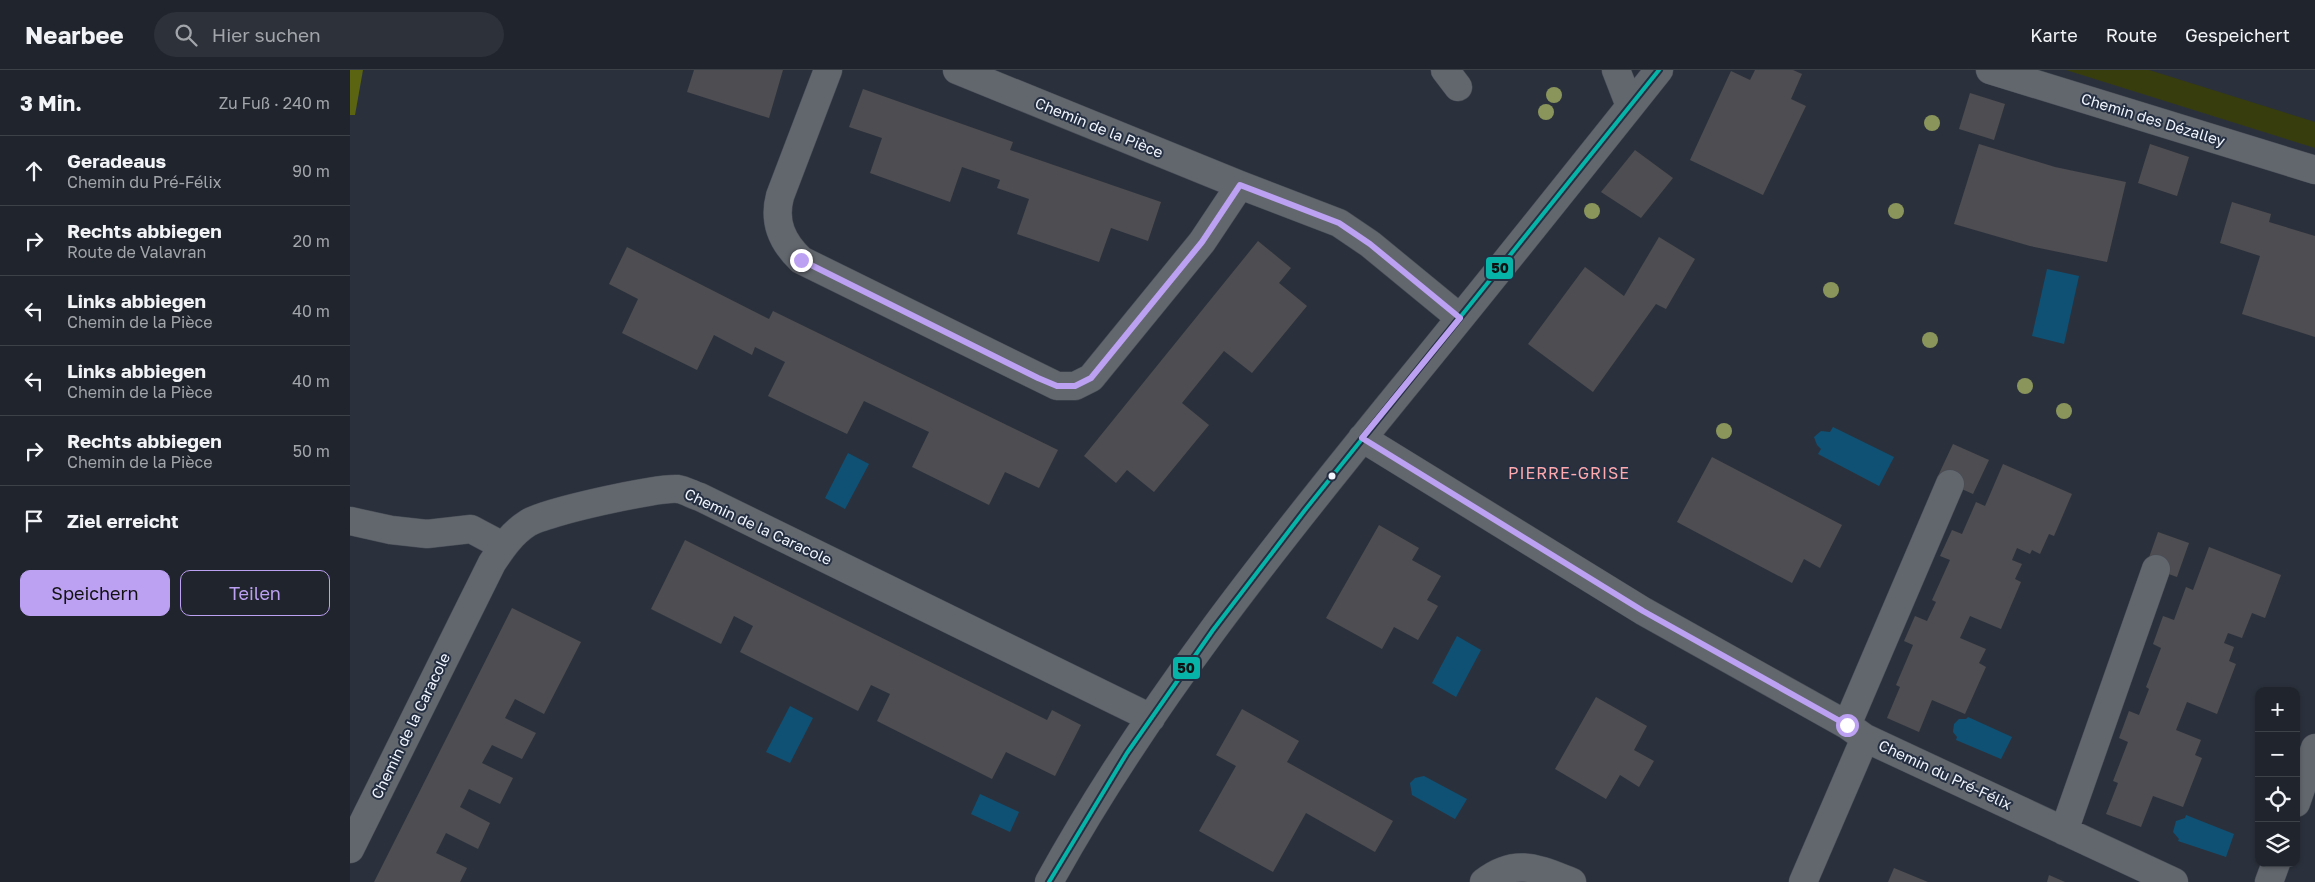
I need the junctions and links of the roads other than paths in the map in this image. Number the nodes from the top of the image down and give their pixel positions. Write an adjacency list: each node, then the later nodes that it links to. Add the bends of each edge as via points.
1 (828, 70): 8 (street, via 776,211 783,237 791,250 801,260 1057,386 1075,386 1091,378 1202,242)
2 (957, 70): 8 (street, Chemin de la Pièce)
3 (1616, 70): 6 (street)
4 (1659, 70): 6 (street)
5 (1990, 70): 7 (street, Chemin des Dézalley)
6 (1630, 106): 9 (street)
7 (2315, 170)
8 (1240, 185): 9 (street, Chemin de la Pièce, via 1339,223 1370,244)
9 (1460, 318): 10 (street)
10 (1362, 438): 15 (street, via 1242,589); 16 (street, Chemin du Pré-Félix, via 1643,611)
11 (1950, 484): 16 (street)
12 (350, 521): 13 (street, via 427,534 471,530)
13 (503, 546): 15 (street, Chemin de la Caracole, via 517,531 543,516 656,491 678,490 700,497); 20 (street, Chemin de la Caracole, via 487,572)
14 (2156, 569): 19 (street)
15 (1151, 718): 22 (street)
16 (1856, 731): 19 (street, Chemin du Pré-Félix); 25 (street)
17 (2315, 748): 18 (street)
18 (2300, 791)
19 (2064, 831): 26 (street, Chemin du Pré-Félix)
20 (350, 848)
21 (2275, 867): 27 (street)
22 (1049, 882)
23 (1484, 882): 24 (street, via 1506,869 1519,866 1535,868)
24 (1572, 882)
25 (1803, 882)
26 (2174, 882)
27 (2269, 882)

